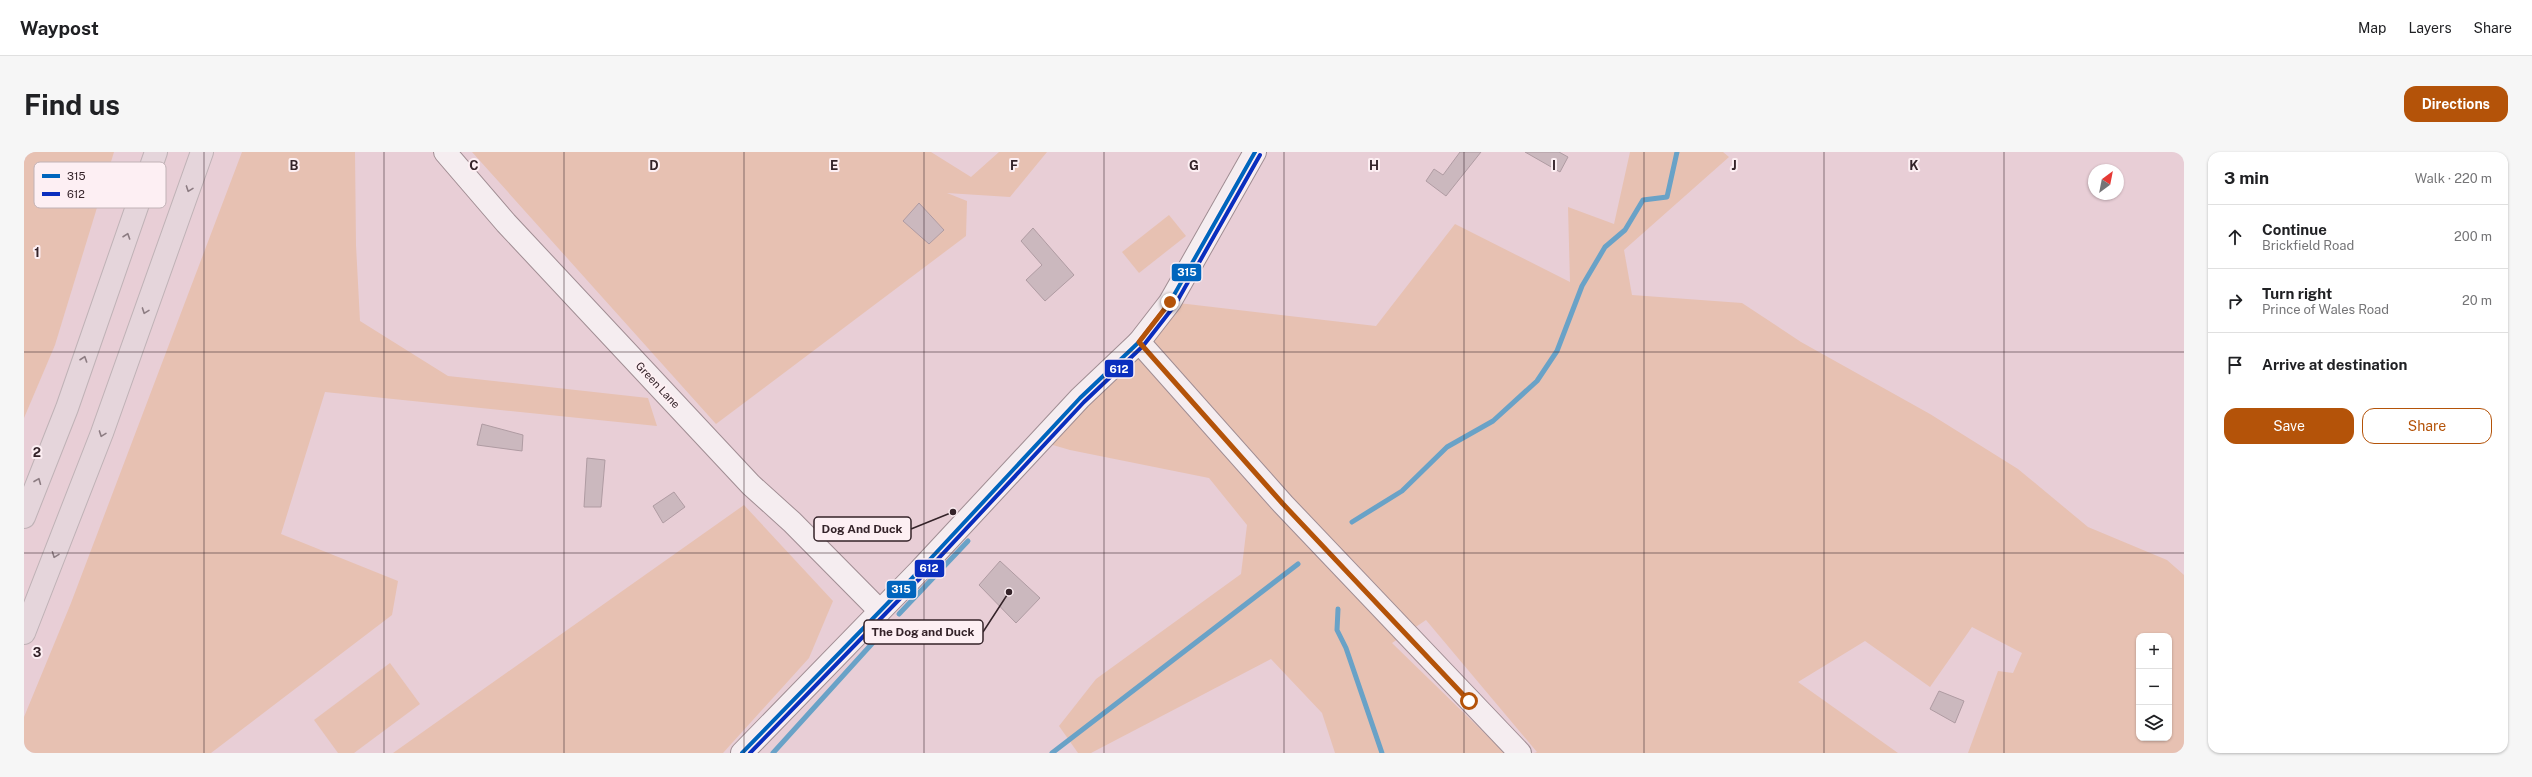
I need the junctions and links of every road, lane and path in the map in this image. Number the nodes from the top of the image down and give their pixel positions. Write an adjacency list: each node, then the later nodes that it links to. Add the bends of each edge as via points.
1 (156, 152): 5 (highway, one-way to 1)
2 (202, 152): 10 (highway, one-way to 10, via 102,433)
3 (444, 152): 9 (street, Green Lane, via 506,223 751,486 792,522)
4 (1255, 152): 7 (street, via 1170,302)
5 (153, 162)
6 (137, 208): 8 (highway, one-way to 6, via 67,408)
7 (1139, 342): 9 (street, via 1080,398 920,570); 12 (street, via 1283,504)
8 (24, 517)
9 (879, 610): 11 (street)
10 (24, 634)
11 (742, 753)
12 (1520, 753)

